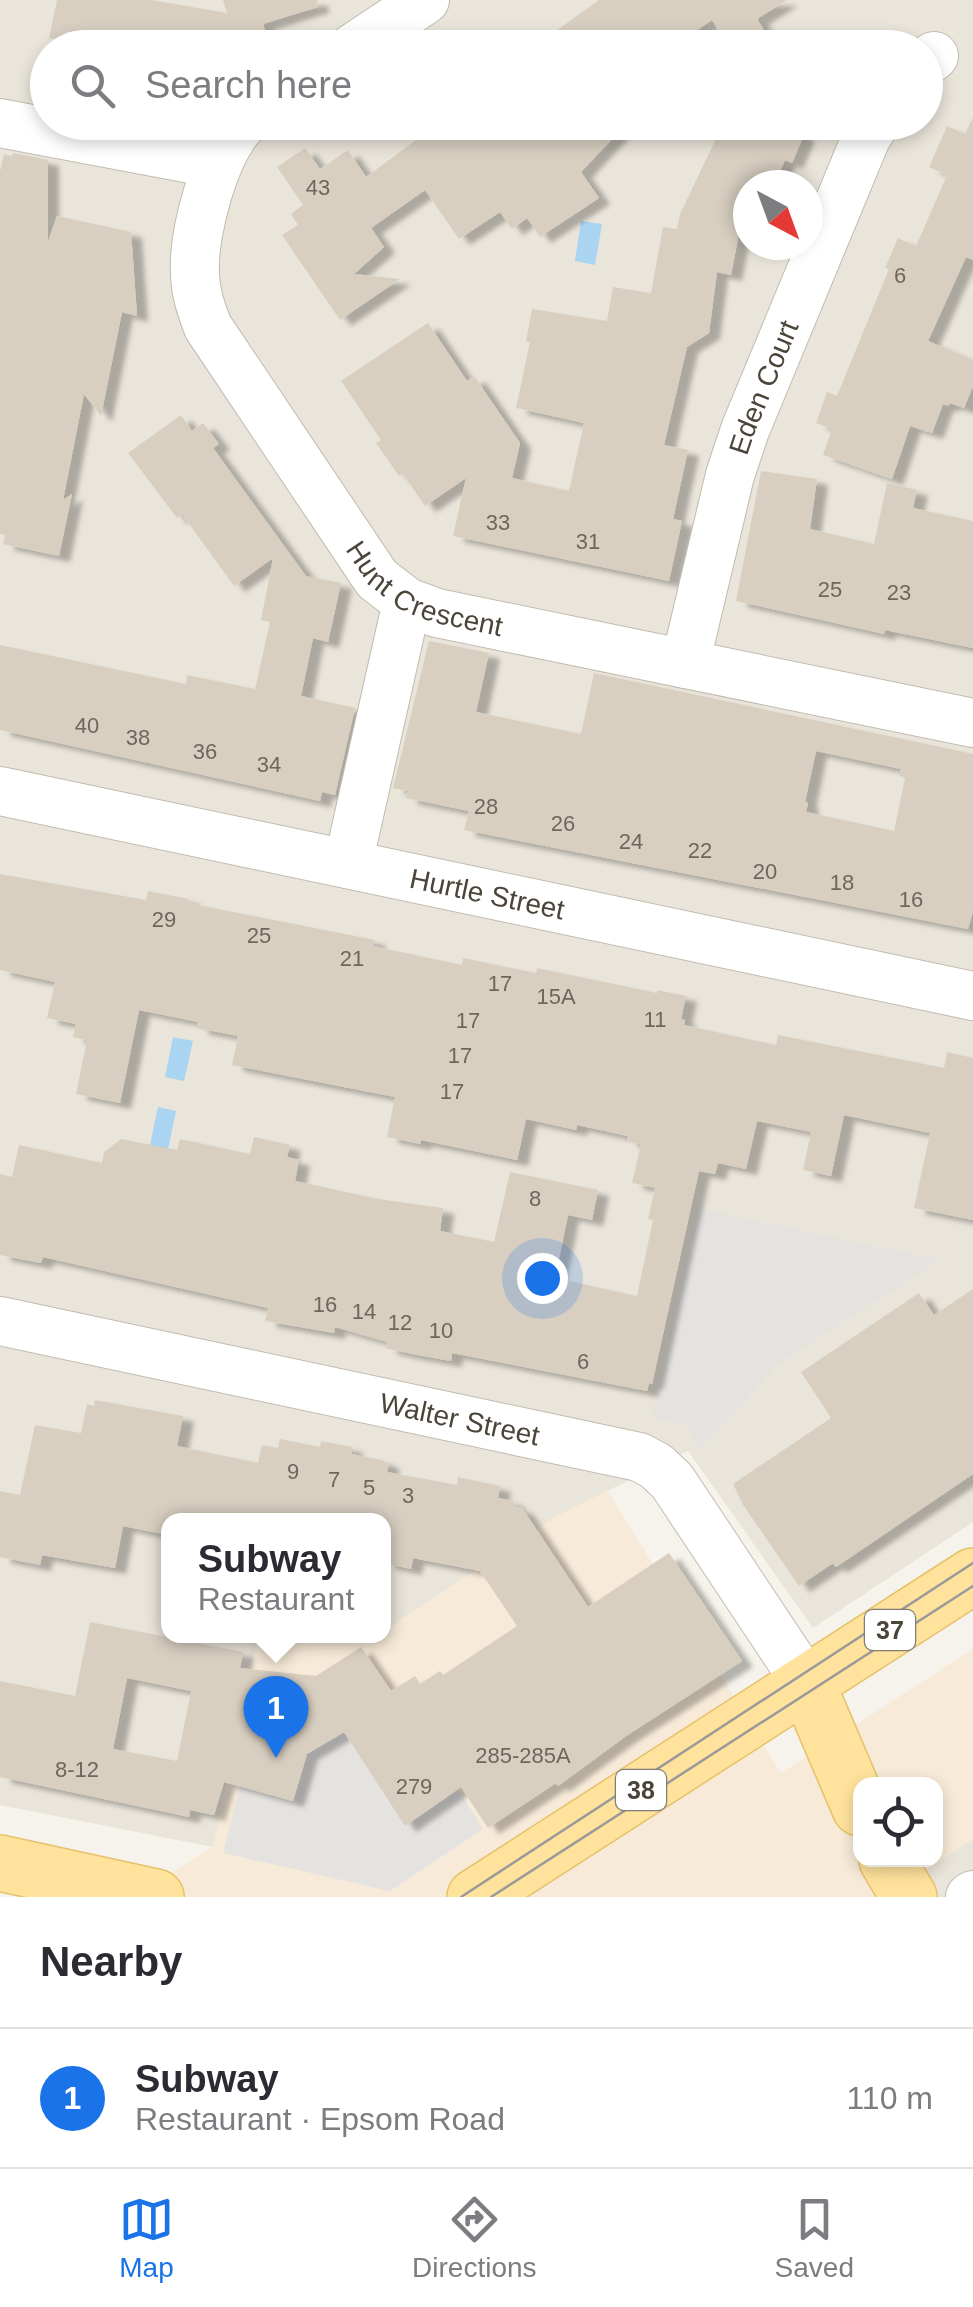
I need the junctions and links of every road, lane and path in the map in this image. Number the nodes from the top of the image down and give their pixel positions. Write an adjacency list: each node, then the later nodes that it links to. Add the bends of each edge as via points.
1 (425, 0): 2 (street)
2 (379, 30)
3 (0, 122): 4 (street)
4 (30, 128)
5 (93, 140): 8 (street)
6 (230, 140): 8 (street, Hunt Crescent)
7 (865, 140): 10 (street, Eden Court, via 745,430)
8 (217, 164): 9 (street, Hunt Crescent, via 194,269 208,326 377,579)
9 (407, 602): 10 (street, Hunt Crescent); 13 (street)
10 (685, 664): 11 (street, Hunt Crescent)
11 (973, 723)
12 (0, 792): 13 (street, Hurtle Street)
13 (348, 864): 14 (street, Hurtle Street)
14 (973, 996)
15 (0, 1321): 17 (street, Walter Street, via 639,1457 672,1481)
16 (973, 1576): 17 (main road, 37)
17 (807, 1684): 18 (main road); 23 (main road, 38)
18 (853, 1792)
19 (0, 1864): 21 (main road)
20 (891, 1867): 24 (main road)
21 (106, 1891): 22 (main road)
22 (156, 1897)
23 (476, 1897)
24 (908, 1897)

